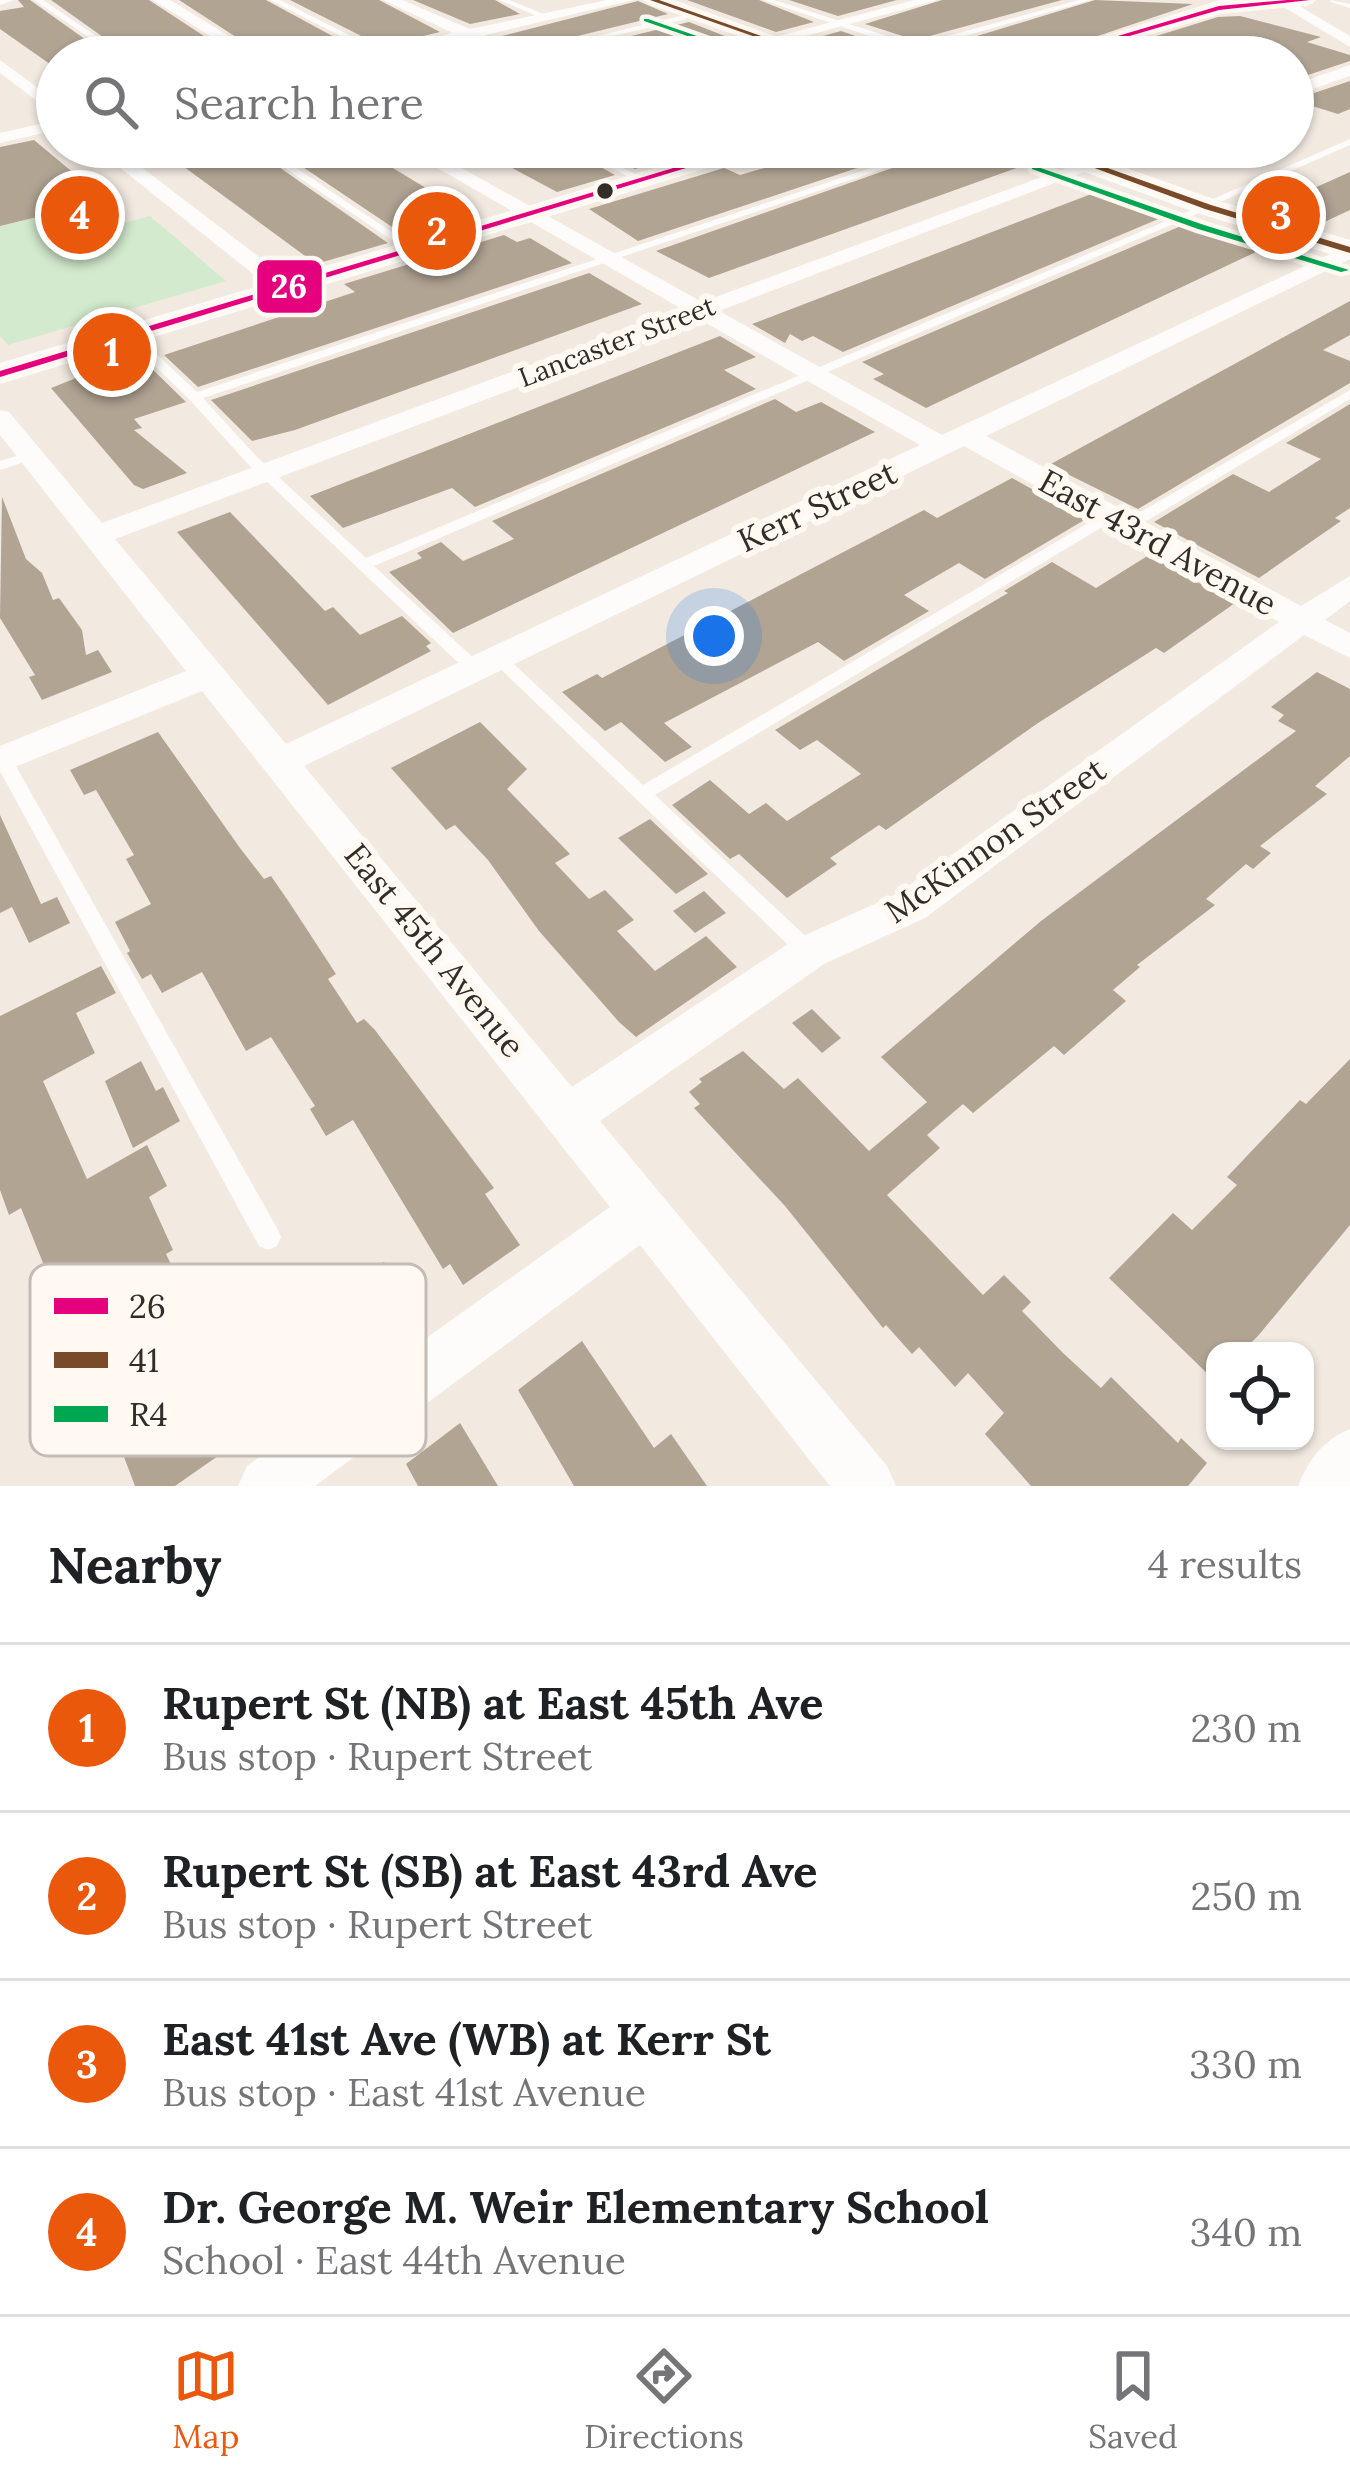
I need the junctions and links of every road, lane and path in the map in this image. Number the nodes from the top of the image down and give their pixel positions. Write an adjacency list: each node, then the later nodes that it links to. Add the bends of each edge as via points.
1 (38, 0): 21 (lane)
2 (160, 0): 22 (street)
3 (274, 0): 23 (lane)
4 (390, 0): 20 (street)
5 (503, 0): 17 (lane)
6 (630, 0): 17 (street); 18 (main road)
7 (652, 0): 18 (main road)
8 (931, 0): 19 (street)
9 (1087, 0): 30 (lane)
10 (1240, 0): 15 (street)
11 (1307, 0): 14 (street)
12 (1334, 0): 16 (lane)
13 (773, 1): 19 (lane)
14 (1280, 1): 15 (street); 32 (street)
15 (1211, 4): 31 (street)
16 (1350, 6)
17 (548, 17): 20 (street)
18 (693, 19): 26 (lane); 27 (main road)
19 (838, 23): 28 (street); 29 (lane)
20 (468, 34): 24 (street); 25 (street)
21 (92, 36)
22 (220, 36)
23 (340, 36)
24 (460, 36)
25 (473, 36)
26 (604, 36)
27 (740, 36)
28 (805, 36)
29 (879, 36)
30 (954, 36)
31 (1114, 36)
32 (1350, 42)
33 (0, 65): 36 (street)
34 (1350, 70): 35 (street)
35 (1314, 83)
36 (36, 94)
37 (36, 129): 38 (street)
38 (0, 137)
39 (1350, 142): 40 (lane)
40 (1314, 158)
41 (130, 168): 56 (street)
42 (290, 168): 53 (lane)
43 (447, 168): 52 (street, East 43rd Avenue)
44 (617, 168): 50 (lane)
45 (679, 168): 50 (street)
46 (880, 168): 55 (lane)
47 (1064, 168): 57 (street, Lancaster Street)
48 (1121, 168): 51 (main road)
49 (1292, 168): 51 (lane)
50 (642, 180): 52 (street)
51 (1213, 203): 54 (main road); 59 (lane)
52 (528, 214): 53 (street); 55 (street, East 43rd Avenue)
53 (412, 249): 56 (street)
54 (1350, 250): 64 (street, Kerr Street)
55 (609, 259): 57 (street, East 43rd Avenue); 62 (lane)
56 (285, 288): 58 (street)
57 (701, 310): 59 (street, East 43rd Avenue); 66 (street, Lancaster Street)
58 (129, 335): 60 (street); 62 (lane)
59 (811, 372): 64 (street, East 43rd Avenue); 69 (lane)
60 (0, 374)
61 (1350, 394): 67 (lane, via 1143,518)
62 (195, 397): 66 (lane)
63 (0, 418): 65 (street, East 45th Avenue)
64 (954, 441): 67 (street, East 43rd Avenue); 73 (street, Kerr Street)
65 (15, 461): 68 (street, East 45th Avenue)
66 (268, 474): 68 (street, Lancaster Street); 69 (lane)
67 (1119, 520): 71 (street, East 43rd Avenue); 77 (lane, via 1100,522)
68 (94, 536): 74 (street, East 45th Avenue)
69 (367, 563): 73 (lane)
70 (1350, 586): 71 (street, McKinnon Street)
71 (1301, 620): 72 (street, East 43rd Avenue); 78 (street, McKinnon Street, via 911,906)
72 (1350, 647)
73 (485, 663): 76 (street, Kerr Street); 77 (lane)
74 (210, 674): 75 (street); 76 (street, East 45th Avenue)
75 (1, 758): 81 (lane)
76 (283, 761): 79 (street, East 45th Avenue)
77 (642, 794): 78 (lane)
78 (809, 952): 79 (street, McKinnon Street)
79 (569, 1116): 80 (street, East 45th Avenue)
80 (645, 1211): 82 (street); 86 (street, East 45th Avenue)
81 (268, 1237)
82 (426, 1370)
83 (308, 1456): 85 (street)
84 (1350, 1457): 87 (street)
85 (267, 1486)
86 (866, 1486)
87 (1328, 1486)

